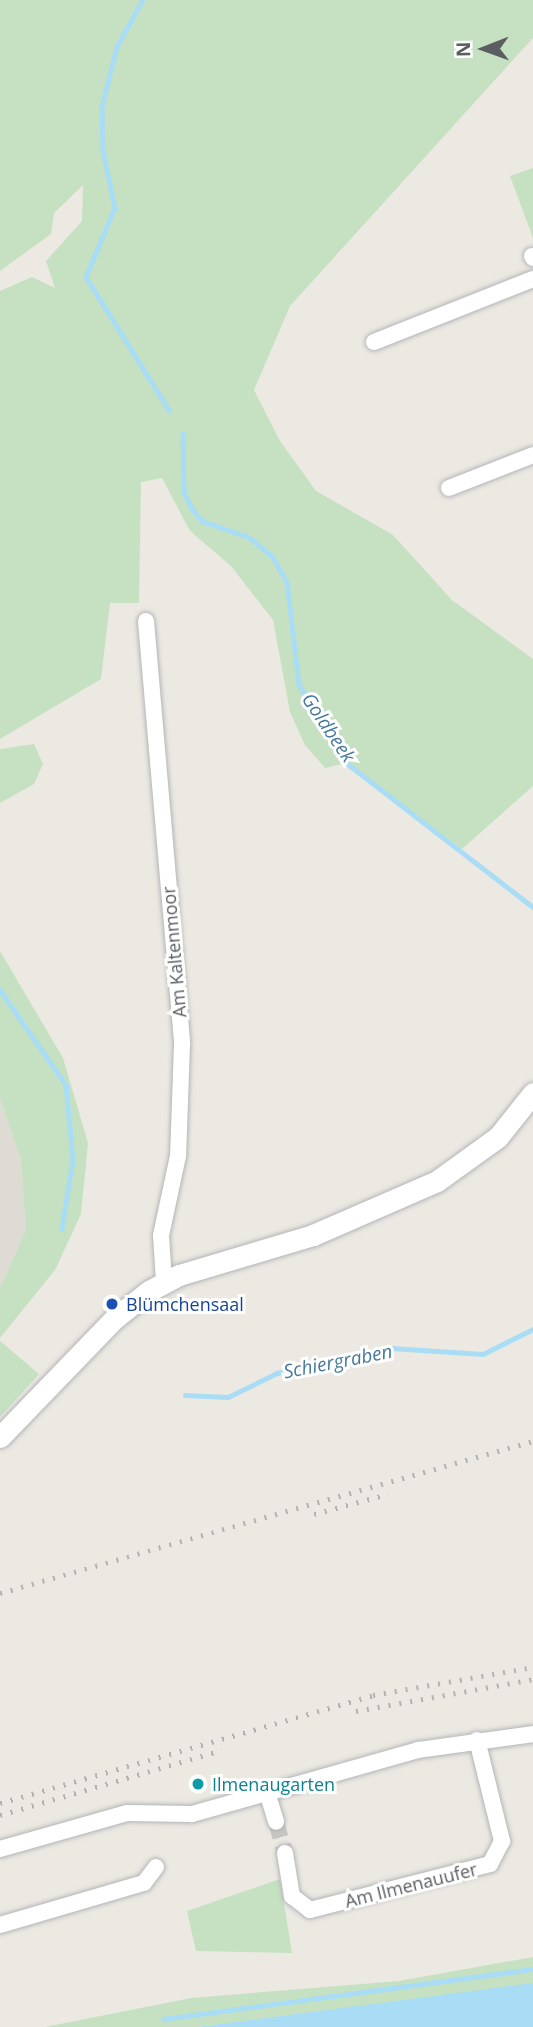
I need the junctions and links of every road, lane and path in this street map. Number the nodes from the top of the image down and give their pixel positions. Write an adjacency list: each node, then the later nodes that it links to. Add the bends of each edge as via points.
1 (533, 279): 2 (street)
2 (374, 342)
3 (533, 455): 4 (street)
4 (449, 488)
5 (146, 621): 7 (street, Am Kaltenmoor, via 182,1044 177,1156 161,1235)
6 (533, 1093): 7 (street, via 498,1137 437,1181 313,1235)
7 (164, 1282): 8 (street, via 116,1318)
8 (0, 1437)
9 (533, 1734): 10 (street)
10 (477, 1740): 11 (street); 14 (street, Am Ilmenauufer, via 502,1841 490,1864 310,1910 292,1896)
11 (267, 1793): 12 (street); 13 (street, via 192,1814 113,1816)
12 (276, 1822)
13 (0, 1849)
14 (285, 1853)
15 (156, 1867): 16 (street, via 144,1882)
16 (0, 1925)

